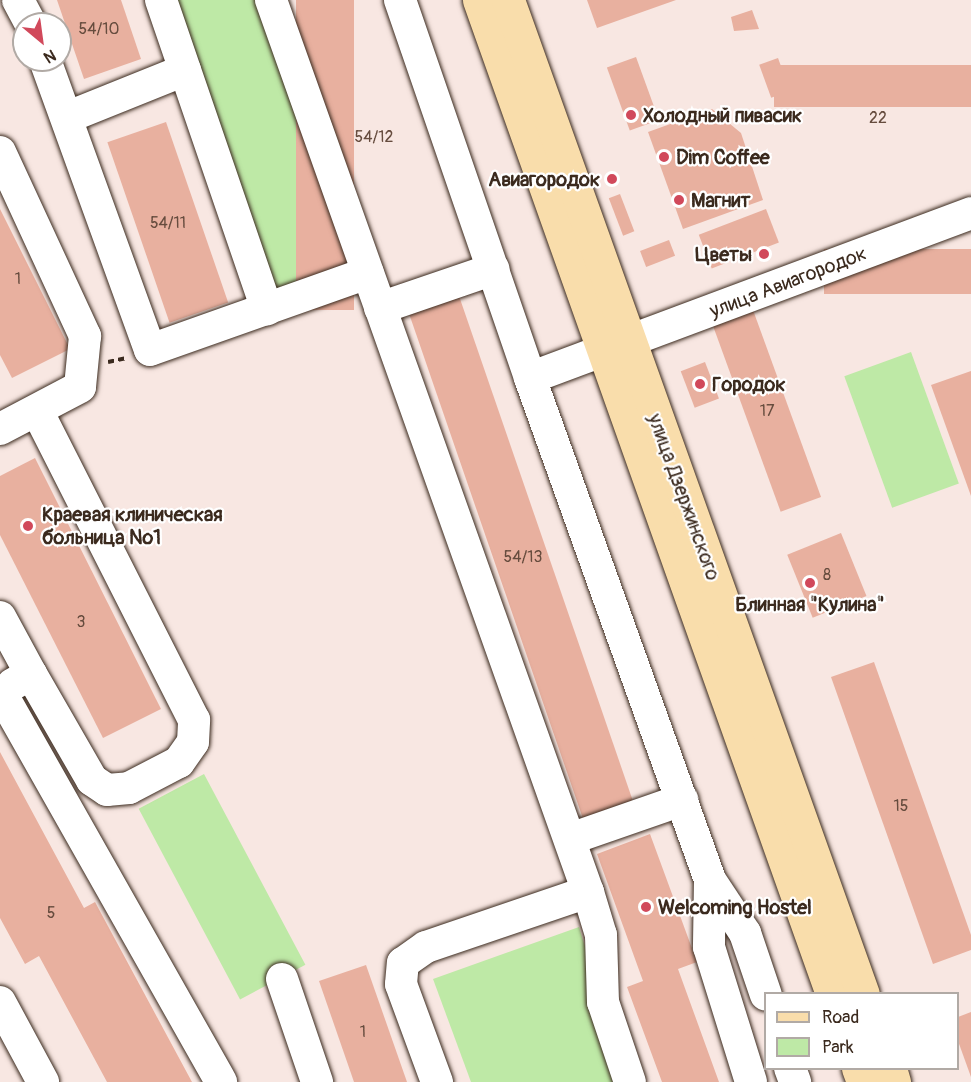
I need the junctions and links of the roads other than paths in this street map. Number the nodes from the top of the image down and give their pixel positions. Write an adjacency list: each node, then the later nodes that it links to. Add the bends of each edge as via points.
1 (161, 0): 6 (lane)
2 (271, 0): 12 (lane)
3 (400, 0): 11 (lane)
4 (479, 0): 15 (main road, улица Дзержинского)
5 (508, 0): 15 (main road, улица Дзержинского)
6 (185, 70): 8 (lane); 14 (lane)
7 (50, 72): 8 (lane)
8 (68, 117): 14 (lane, via 150,350)
9 (0, 152): 17 (lane, via 84,336 80,387)
10 (971, 213): 15 (lane, улица Авиагородок)
11 (494, 269): 13 (lane); 16 (lane)
12 (368, 273): 13 (lane); 14 (lane)
13 (380, 308): 23 (lane)
14 (267, 309)
15 (618, 347): 16 (lane, улица Авиагородок); 28 (main road, улица Дзержинского); 29 (main road, улица Дзержинского)
16 (530, 378): 22 (lane)
17 (37, 410): 18 (lane); 20 (lane, via 194,720 193,742 180,762 129,788 107,790 92,780)
18 (0, 429)
19 (0, 617): 20 (lane)
20 (31, 674): 21 (lane)
21 (0, 691): 32 (lane)
22 (682, 800): 23 (lane); 24 (lane)
23 (570, 840): 25 (lane)
24 (710, 880): 27 (lane, via 745,933); 36 (lane, via 709,947)
25 (588, 892): 34 (lane, via 426,947 403,963 401,984); 35 (lane, via 602,935 603,1002)
26 (282, 979): 33 (lane)
27 (764, 992)
28 (832, 992)
29 (862, 992)
30 (0, 1002): 31 (lane)
31 (43, 1082)
32 (220, 1082)
33 (316, 1082)
34 (436, 1082)
35 (630, 1082)
36 (752, 1082)

